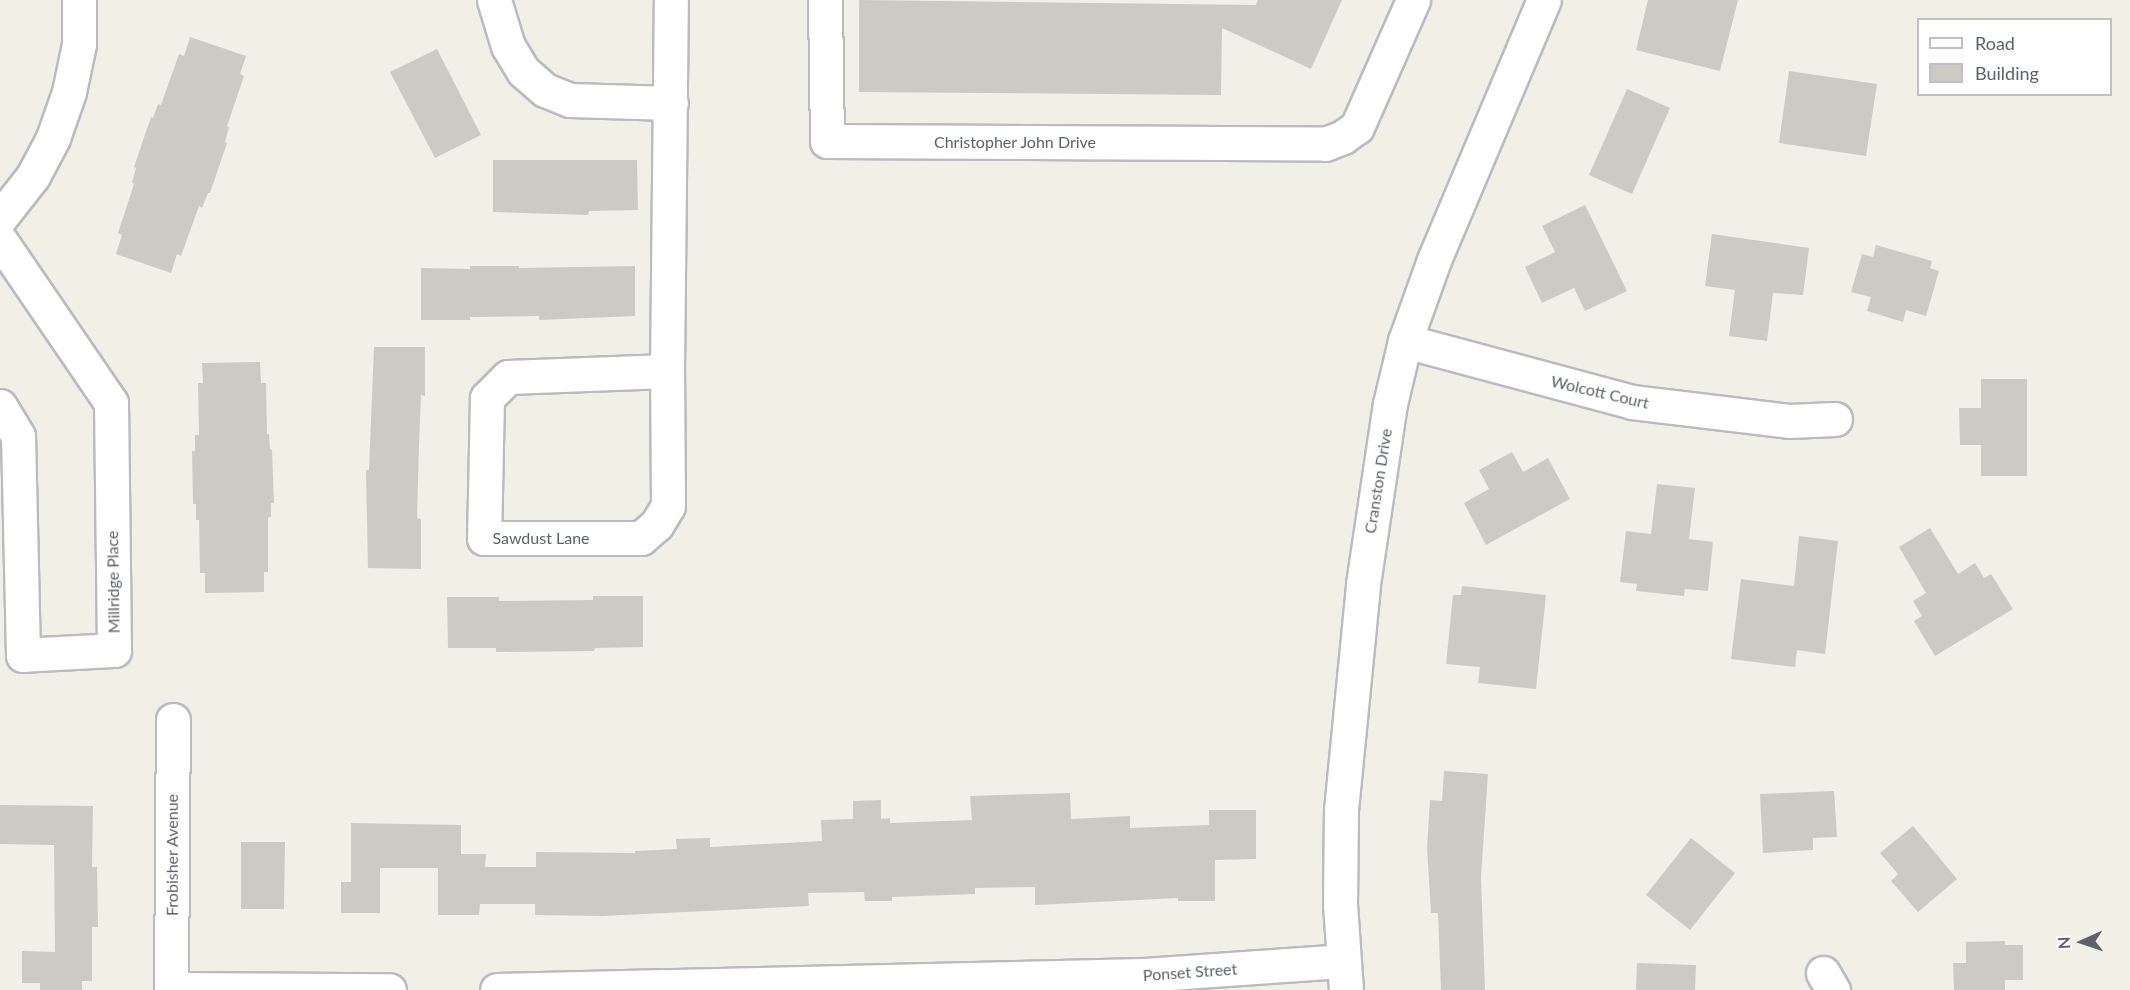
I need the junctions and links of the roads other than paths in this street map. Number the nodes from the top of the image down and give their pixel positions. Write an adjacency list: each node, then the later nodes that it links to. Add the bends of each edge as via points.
1 (79, 0): 8 (street, via 79,44 69,92 53,138 33,176)
2 (494, 0): 7 (street, via 508,46 523,70 545,90 570,100)
3 (671, 0): 7 (street, Sawdust Lane)
4 (825, 0): 5 (street, Christopher John Drive, via 827,141 1325,144 1357,127)
5 (1413, 0)
6 (1544, 0): 10 (street, Cranston Drive, via 1457,201)
7 (671, 103): 11 (street, Sawdust Lane)
8 (0, 218)
9 (0, 240): 12 (street, Millridge Place, via 111,403 114,650 23,655 18,436)
10 (1405, 340): 13 (street, Wolcott Court, via 1632,402 1789,421); 15 (street, Cranston Drive, via 1379,462 1354,671 1341,810)
11 (667, 371): 11 (street, Sawdust Lane, via 669,506 657,524 641,538 484,538 487,398 508,377)
12 (0, 406)
13 (1835, 419)
14 (173, 720): 16 (street, Frobisher Avenue)
15 (1344, 976): 18 (street, Ponset Street, via 1143,975)
16 (171, 989): 17 (street)
17 (389, 990)
18 (497, 990)

